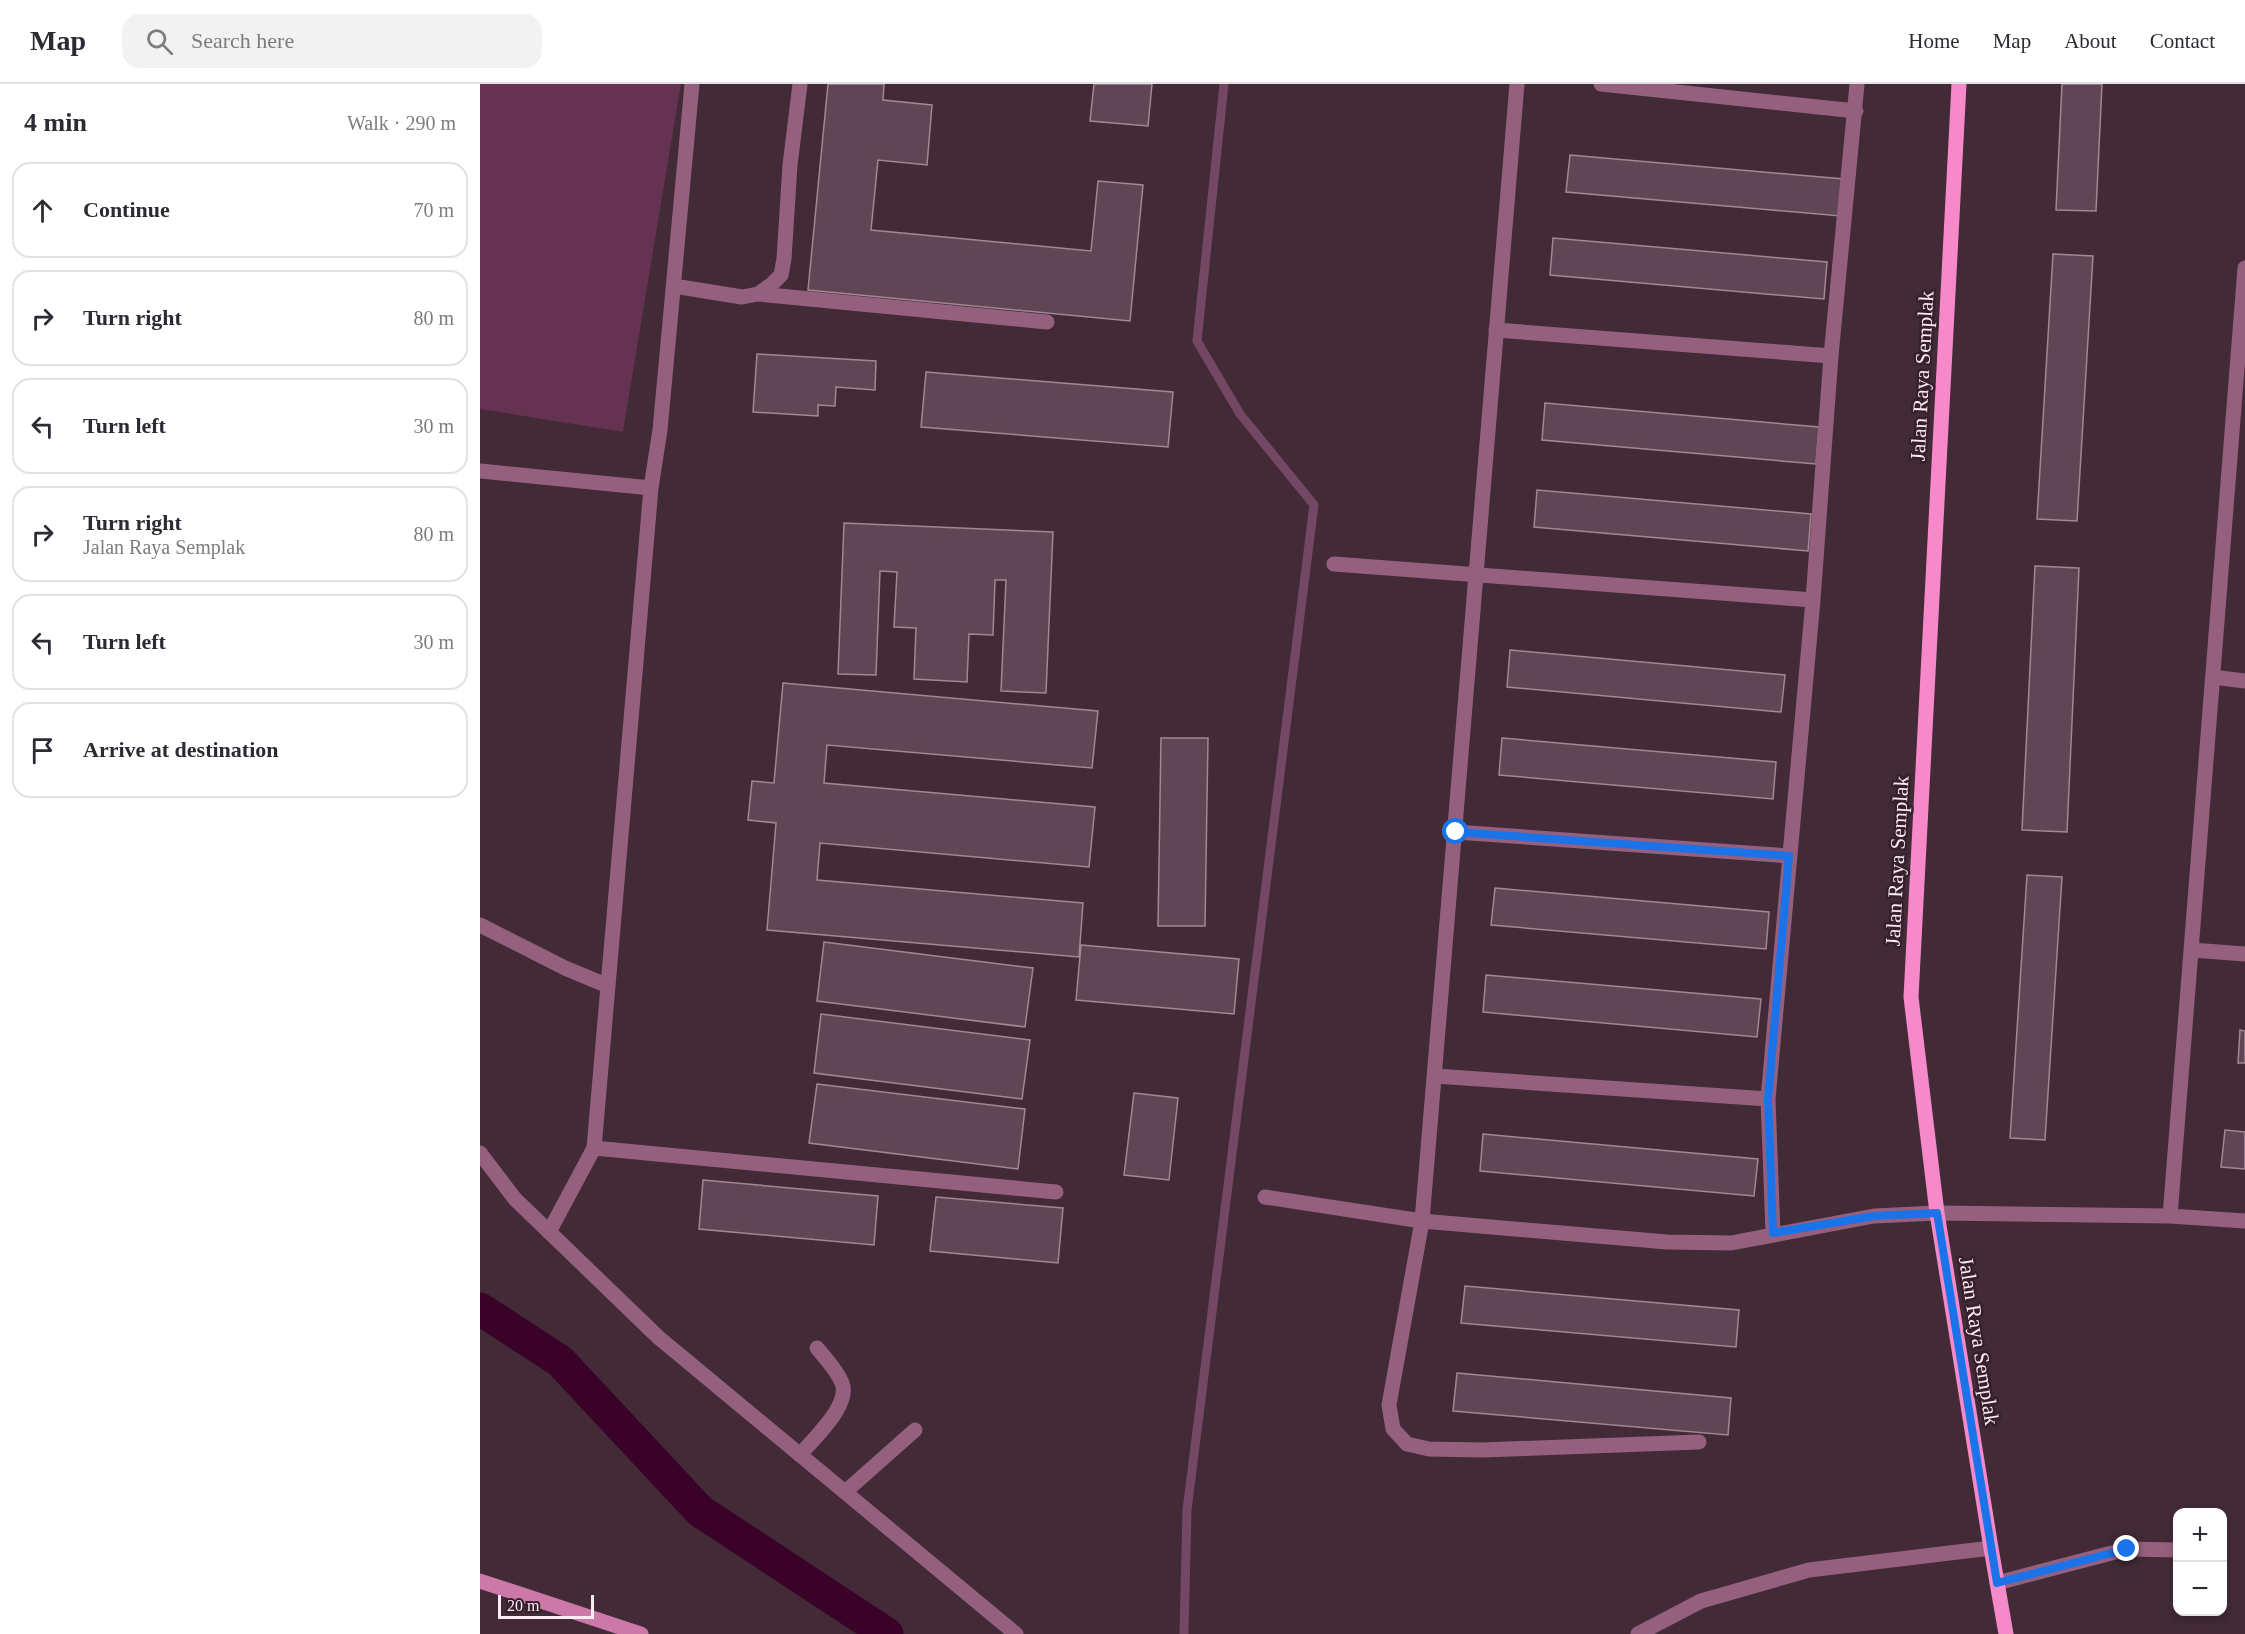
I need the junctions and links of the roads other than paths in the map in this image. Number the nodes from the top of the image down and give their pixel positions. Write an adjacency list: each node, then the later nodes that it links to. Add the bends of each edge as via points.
1 (692, 84): 9 (street)
2 (800, 84): 10 (street, via 781,275)
3 (1517, 84): 12 (street)
4 (1601, 84): 7 (street)
5 (1857, 84): 7 (street)
6 (1959, 84): 34 (main road, Jalan Raya Semplak, via 1911,997)
7 (1856, 111): 13 (street)
8 (2245, 268): 14 (street)
9 (674, 286): 10 (street, via 742,297); 16 (street)
10 (758, 294): 11 (street)
11 (1047, 322)
12 (1497, 330): 13 (street); 18 (street)
13 (1830, 356): 19 (street)
14 (2239, 418): 20 (street)
15 (480, 471): 16 (street)
16 (651, 488): 27 (street)
17 (1334, 564): 18 (street)
18 (1475, 576): 19 (street); 22 (street)
19 (1813, 600): 23 (street)
20 (2213, 677): 21 (street); 25 (street)
21 (2245, 681)
22 (1456, 832): 23 (street); 28 (street)
23 (1789, 856): 29 (street)
24 (480, 925): 27 (street)
25 (2192, 950): 26 (street); 35 (street)
26 (2245, 954)
27 (608, 986): 30 (street)
28 (1435, 1076): 29 (street); 36 (street)
29 (1768, 1099): 39 (street)
30 (594, 1148): 32 (street); 38 (street)
31 (480, 1153): 38 (street, via 514,1199)
32 (1056, 1192)
33 (1265, 1197): 36 (street)
34 (1937, 1213): 35 (street); 39 (street, via 1874,1216); 45 (main road, Jalan Raya Semplak)
35 (2170, 1216): 37 (street)
36 (1422, 1221): 39 (street, via 1667,1242 1731,1243); 42 (street, via 1389,1405 1393,1429 1407,1444 1429,1449 1482,1450)
37 (2245, 1221)
38 (549, 1232): 43 (street, via 658,1337)
39 (1773, 1233)
40 (817, 1348): 43 (street, via 843,1385 843,1397 839,1409)
41 (915, 1430): 44 (street)
42 (1699, 1442)
43 (800, 1455): 44 (street)
44 (845, 1492): 50 (street)
45 (1991, 1548): 48 (main road, Jalan Raya Semplak); 51 (street, via 1809,1570 1701,1601)
46 (2173, 1550): 48 (street, via 2127,1549)
47 (480, 1581): 49 (main road)
48 (1997, 1583): 52 (main road, Jalan Raya Semplak)
49 (641, 1634)
50 (1016, 1634)
51 (1638, 1634)
52 (2006, 1634)

